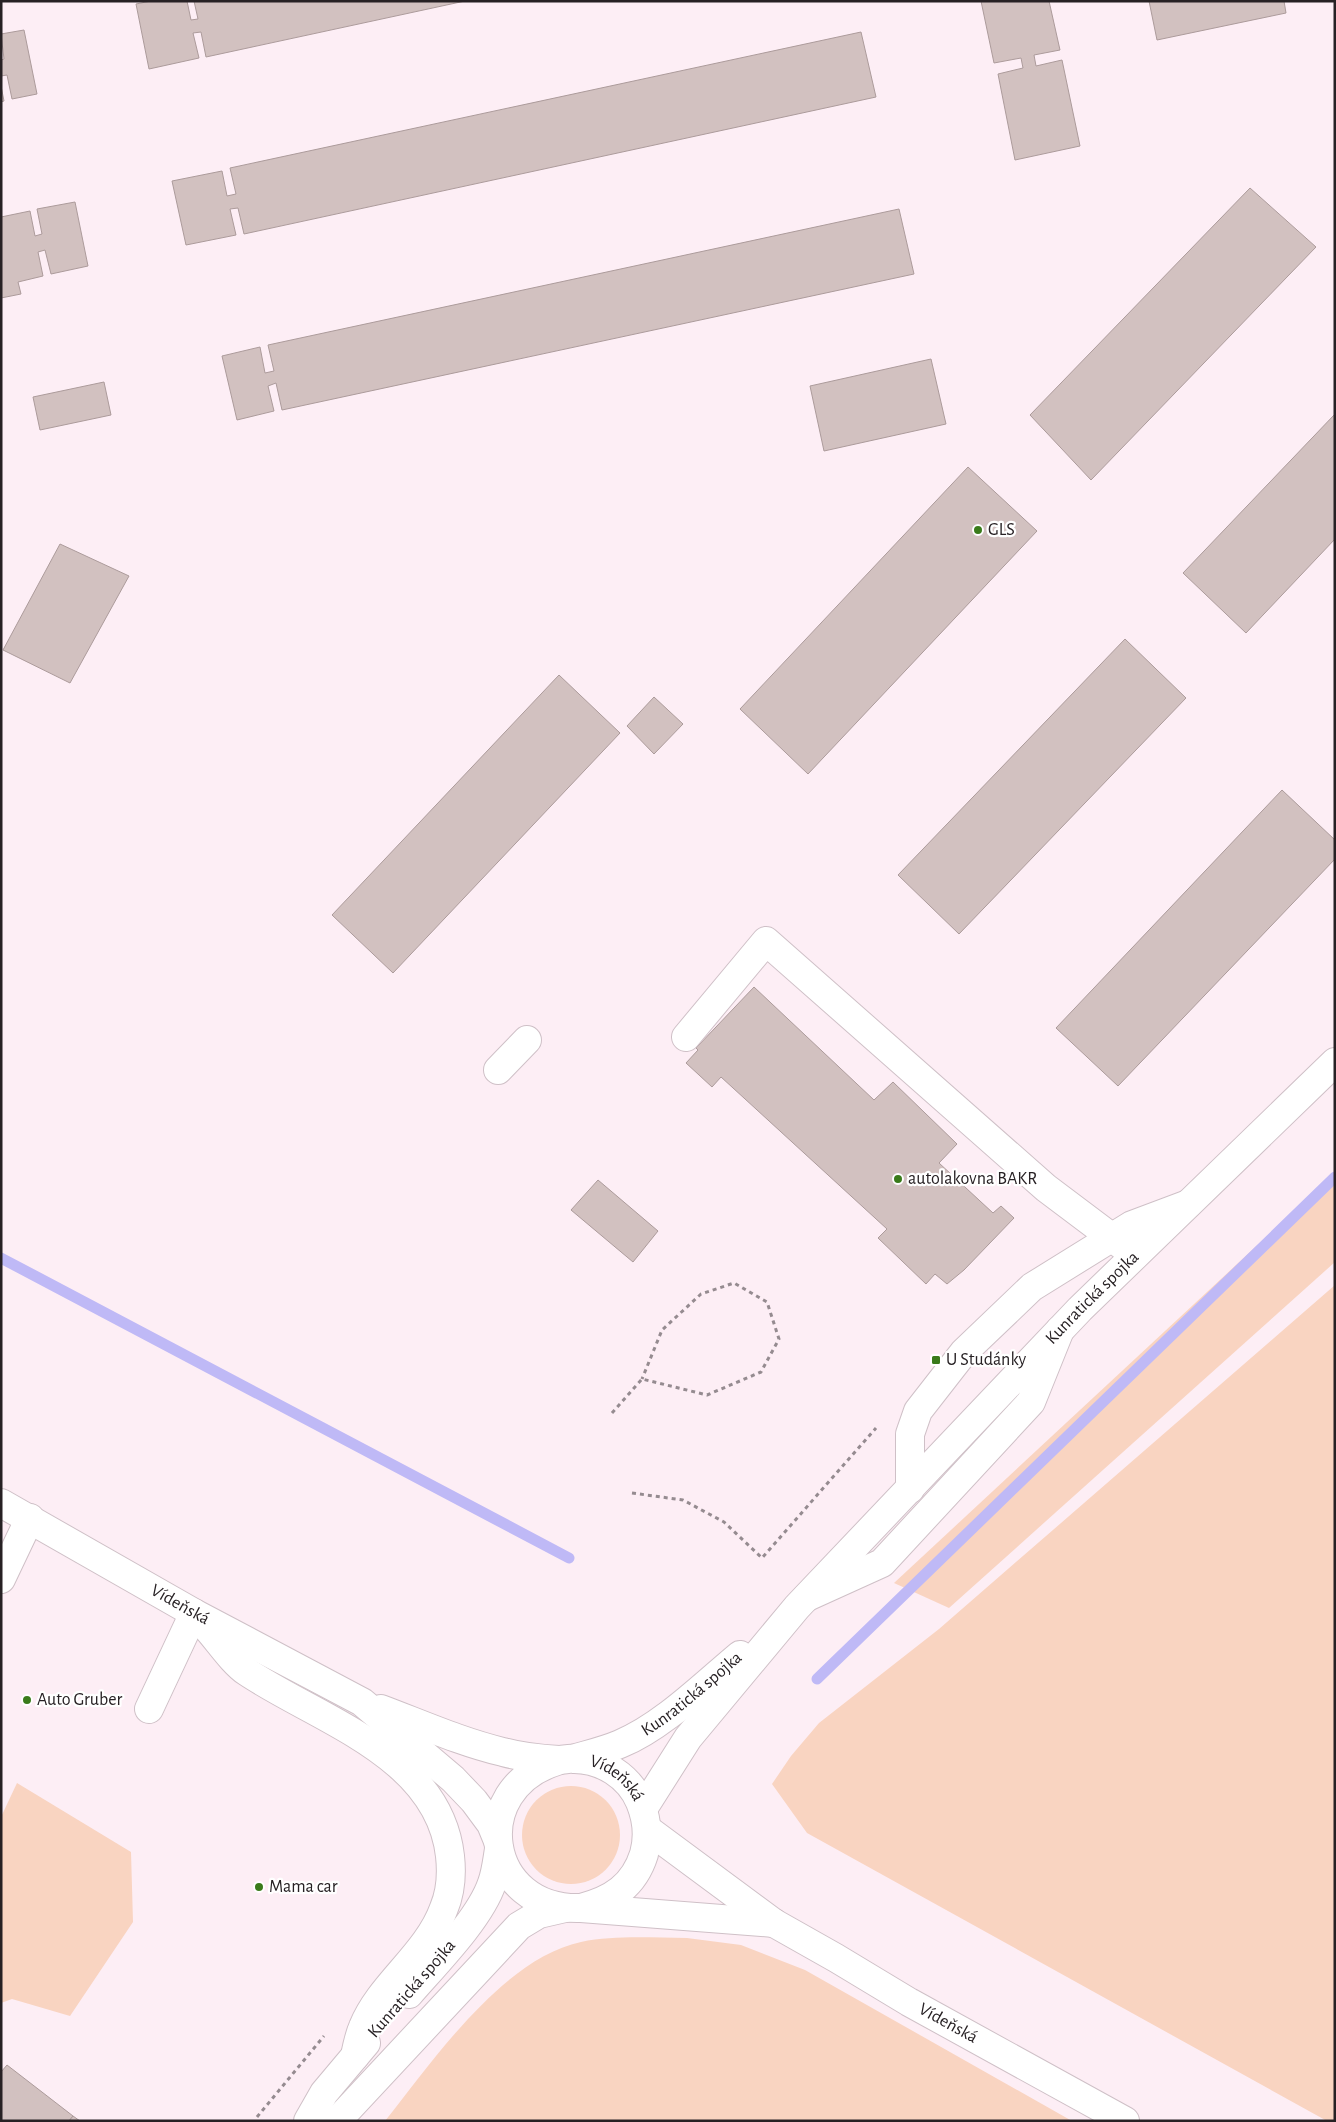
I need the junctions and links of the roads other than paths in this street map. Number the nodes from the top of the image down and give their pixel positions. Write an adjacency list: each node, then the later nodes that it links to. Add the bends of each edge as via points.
1 (686, 1037): 6 (main road, via 766,941 1046,1188)
2 (527, 1040): 4 (main road)
3 (1335, 1062): 5 (main road, Kunratická spojka)
4 (498, 1070)
5 (1188, 1204): 6 (main road, via 1132,1225); 7 (main road, Kunratická spojka)
6 (1112, 1238): 7 (main road); 9 (main road, via 1032,1287 964,1352 918,1411 910,1434)
7 (1135, 1255): 8 (main road, Kunratická spojka)
8 (1060, 1330): 9 (main road, Kunratická spojka); 13 (main road, via 1032,1402 889,1556 882,1563)
9 (910, 1489): 13 (main road, Kunratická spojka)
10 (1, 1502): 11 (main road, Vídeňská)
11 (30, 1518): 12 (main road); 14 (main road, Vídeňská)
12 (1, 1579)
13 (802, 1602): 17 (main road, Kunratická spojka, via 671,1713 620,1744); 18 (main road, Kunratická spojka, via 688,1738)
14 (194, 1613): 15 (main road, Vídeňská); 16 (main road); 22 (main road, via 245,1671 349,1730 399,1765 427,1798 442,1823 449,1843 451,1877 445,1907 418,1954 380,1998 363,2026)
15 (362, 1702): 17 (main road, Vídeňská, via 485,1748 522,1757); 19 (main road, Vídeňská, via 454,1779 474,1800 491,1824)
16 (149, 1709)
17 (567, 1759): 18 (main road, Vídeňská, via 605,1765 634,1789); 19 (main road, Vídeňská, via 543,1765 514,1787 498,1822)
18 (645, 1819): 20 (main road, Vídeňská, via 646,1844 632,1878 617,1894 602,1902); 21 (main road, Vídeňská)
19 (498, 1845): 20 (main road, Vídeňská, via 508,1871 526,1893 550,1905); 22 (main road, Kunratická spojka, via 492,1884 485,1899 468,1924)
20 (573, 1908): 21 (main road, Vídeňská); 24 (main road, Kunratická spojka, via 539,1914 520,1926)
21 (774, 1923): 25 (main road, Vídeňská)
22 (355, 2056): 23 (main road, Kunratická spojka, via 324,2093)
23 (308, 2121)
24 (337, 2121)
25 (1125, 2121)

